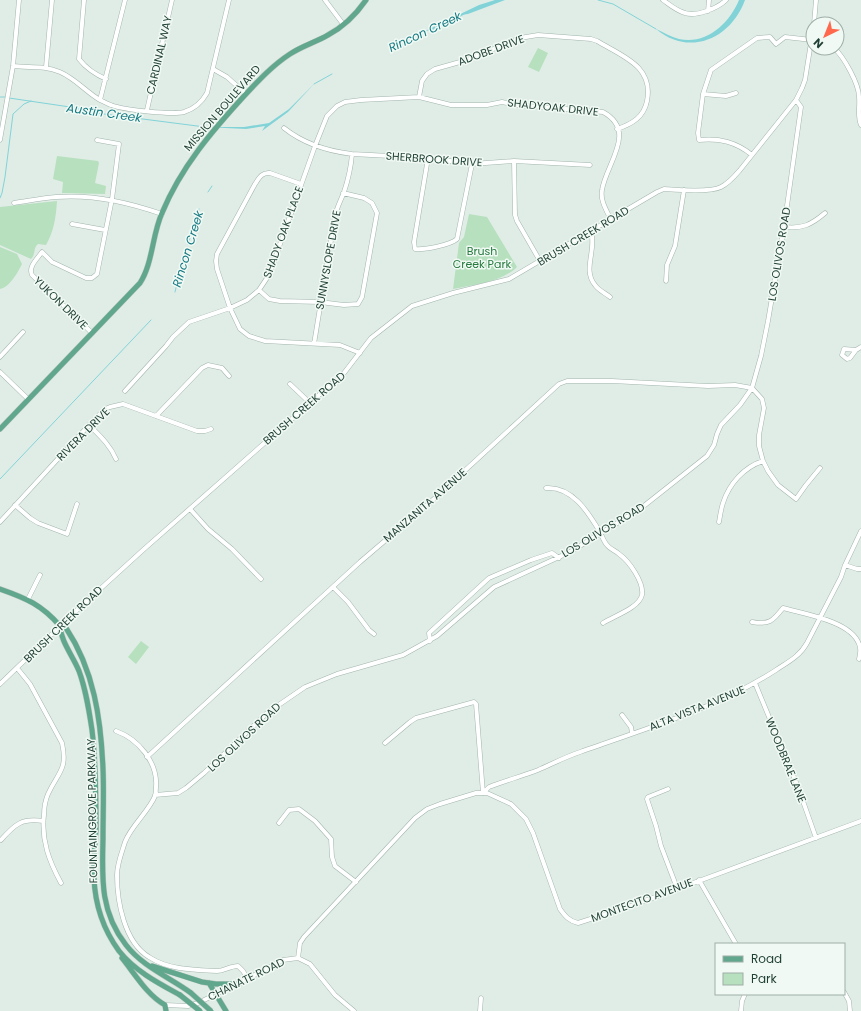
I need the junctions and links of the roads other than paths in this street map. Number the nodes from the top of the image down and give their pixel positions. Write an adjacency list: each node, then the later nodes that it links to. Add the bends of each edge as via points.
1 (19, 0): 20 (street)
2 (52, 0): 21 (street)
3 (84, 0): 23 (street, via 79,59 98,76)
4 (125, 0): 23 (street)
5 (172, 0): 33 (street, CARDINAL WAY)
6 (229, 0): 22 (street)
7 (325, 0): 16 (street)
8 (366, 0): 16 (main road, MISSION BOULEVARD)
9 (663, 0): 13 (street)
10 (709, 0): 14 (street)
11 (726, 0): 14 (street)
12 (816, 0): 15 (street)
13 (671, 2): 14 (street, via 686,14)
14 (708, 11)
15 (815, 16)
16 (343, 24): 27 (main road, MISSION BOULEVARD, via 330,34 280,60)
17 (805, 39): 28 (street, via 785,37 776,44 770,37 757,38 711,70)
18 (809, 56): 32 (street, BRUSH CREEK ROAD, via 805,80)
19 (840, 56): 24 (street)
20 (12, 66): 21 (street); 37 (street)
21 (46, 67): 31 (street, via 70,77)
22 (213, 68): 27 (street); 33 (street, via 207,93 194,107 174,113)
23 (106, 79): 31 (street)
24 (855, 82): 25 (street); 29 (street)
25 (861, 85)
26 (736, 93): 28 (street, via 726,96)
27 (246, 94): 52 (main road, MISSION BOULEVARD, via 212,132 182,172)
28 (703, 94): 41 (street, via 699,140 732,143)
29 (860, 94): 34 (street)
30 (419, 97): 36 (street, SHADYOAK DRIVE, via 451,105 487,105 502,102 598,111 612,118); 36 (street, ADOBE DRIVE, via 422,81 435,69 467,60 520,38 538,35 591,39 633,63 641,70 647,81 649,92 642,115); 39 (street, SHADYOAK DRIVE, via 361,100 336,106 327,116)
31 (100, 100): 33 (street, via 111,105)
32 (796, 100): 41 (street, BRUSH CREEK ROAD); 55 (street, LOS OLIVOS ROAD, via 801,107)
33 (147, 110)
34 (861, 125)
35 (284, 128): 39 (street, SHERBROOK DRIVE)
36 (618, 128): 53 (street, via 618,149 602,190 602,200)
37 (0, 140)
38 (97, 140): 49 (street, via 120,144)
39 (314, 146): 40 (street, SHERBROOK DRIVE); 46 (street, SHADY OAK PLACE)
40 (352, 154): 42 (street, SHERBROOK DRIVE); 48 (street, SUNNYSLOPE DRIVE)
41 (752, 155): 47 (street, BRUSH CREEK ROAD, via 730,181 721,187)
42 (428, 158): 44 (street, SHERBROOK DRIVE); 44 (street, via 414,242 415,249 421,250 451,243 457,239)
43 (514, 161): 44 (street, SHERBROOK DRIVE); 45 (street, SHERBROOK DRIVE); 58 (street, via 515,215)
44 (472, 164)
45 (590, 165)
46 (301, 184): 60 (street, SHADY OAK PLACE, via 269,275); 63 (street, via 266,172 255,184 217,254 217,269)
47 (684, 190): 53 (street, BRUSH CREEK ROAD, via 664,189); 59 (street, via 676,246 666,265)
48 (343, 193): 62 (street, SUNNYSLOPE DRIVE, via 337,205); 62 (street, via 364,198 372,203 377,212 362,298 358,304)
49 (112, 199): 50 (street, via 57,197); 52 (street); 56 (street)
50 (14, 202)
51 (825, 213): 55 (street, via 806,226 796,229)
52 (162, 214): 65 (main road, MISSION BOULEVARD, via 144,277)
53 (611, 220): 57 (street, BRUSH CREEK ROAD)
54 (72, 224): 56 (street)
55 (784, 227): 74 (street, LOS OLIVOS ROAD, via 768,321)
56 (105, 230): 65 (street, YUKON DRIVE, via 97,274 92,278 86,278 52,262 42,252 31,268 32,275)
57 (591, 232): 58 (street, BRUSH CREEK ROAD); 61 (street, via 593,238 590,277 595,286)
58 (540, 261): 69 (street, BRUSH CREEK ROAD, via 509,279 412,306 374,335)
59 (666, 282)
60 (260, 290): 62 (street, via 269,299); 63 (street, SHADY OAK PLACE)
61 (610, 297)
62 (320, 302): 66 (street, SUNNYSLOPE DRIVE)
63 (230, 308): 66 (street, via 240,329 250,336 265,341); 75 (street, SHADY OAK PLACE, via 190,322 173,337)
64 (23, 332): 70 (street)
65 (92, 333): 76 (main road, MISSION BOULEVARD)
66 (314, 344): 69 (street, via 340,346)
67 (861, 347): 68 (street)
68 (856, 350)
69 (360, 353): 77 (street, BRUSH CREEK ROAD, via 344,373)
70 (0, 357)
71 (0, 372): 76 (street)
72 (229, 376): 78 (street, via 222,368 208,364)
73 (290, 384): 77 (street)
74 (752, 388): 83 (street, via 762,399 764,408 759,435); 92 (street, LOS OLIVOS ROAD, via 721,425 707,456 640,509); 98 (street, MANZANITA AVENUE, via 735,385 612,381 567,381 559,384)
75 (125, 391)
76 (28, 399): 80 (main road, MISSION BOULEVARD)
77 (310, 403): 88 (street, BRUSH CREEK ROAD)
78 (156, 416): 79 (street, RIVERA DRIVE, via 123,404 115,405 105,409); 81 (street, RIVERA DRIVE, via 197,431)
79 (89, 425): 82 (street, via 106,441); 87 (street, RIVERA DRIVE)
80 (0, 429)
81 (211, 429)
82 (116, 460)
83 (763, 461): 84 (street, via 778,485 796,499); 90 (street, via 749,468 730,486 722,504)
84 (820, 468)
85 (546, 488): 92 (street, via 554,487 574,498)
86 (77, 504): 87 (street, via 67,534 38,523)
87 (15, 505): 89 (street, RIVERA DRIVE)
88 (190, 509): 97 (street); 104 (street, BRUSH CREEK ROAD)
89 (0, 522)
90 (719, 522)
91 (861, 531): 94 (street, ALTA VISTA AVENUE)
92 (600, 532): 93 (street, LOS OLIVOS ROAD); 103 (street, via 607,545 632,566 642,595 638,603 630,609)
93 (559, 558): 106 (street, LOS OLIVOS ROAD, via 494,587); 106 (street, via 552,553 489,578 429,633)
94 (845, 565): 95 (street); 101 (street, ALTA VISTA AVENUE)
95 (861, 569)
96 (40, 575): 100 (street)
97 (261, 579)
98 (333, 587): 105 (street); 115 (street, MANZANITA AVENUE)
99 (0, 589): 100 (main road)
100 (28, 599): 104 (main road)
101 (820, 618): 102 (street, via 783,608 771,622); 107 (street, via 837,624 856,638 860,645); 109 (street, ALTA VISTA AVENUE, via 802,652)
102 (752, 622)
103 (603, 623)
104 (60, 626): 108 (street, BRUSH CREEK ROAD); 128 (main road, FOUNTAINGROVE PARKWAY, via 87,698 96,769 96,900 102,920); 130 (main road, FOUNTAINGROVE PARKWAY, via 66,628 77,646 92,682 103,769 104,895 109,916 118,934)
105 (374, 634)
106 (430, 642): 118 (street, LOS OLIVOS ROAD, via 403,654 305,686 267,713 186,788 178,793)
107 (859, 659)
108 (18, 668): 110 (street, BRUSH CREEK ROAD); 119 (street, via 30,684 62,743 64,753 62,771 48,793)
109 (755, 683): 113 (street, ALTA VISTA AVENUE, via 731,696); 122 (street, WOODBRAE LANE)
110 (0, 684)
111 (622, 716): 113 (street, via 631,727)
112 (116, 730): 115 (street, via 125,734)
113 (632, 733): 117 (street, ALTA VISTA AVENUE, via 489,787)
114 (385, 743): 117 (street, via 416,718 474,702)
115 (147, 756): 118 (street, via 155,774)
116 (668, 789): 127 (street, via 647,799)
117 (483, 793): 125 (street, MONTECITO AVENUE, via 464,795 422,813); 127 (street, MONTECITO AVENUE, via 511,804 526,819 560,909 573,922 597,918)
118 (155, 795): 132 (street, via 126,840 117,874 120,904 129,934 144,954 159,962 180,968 217,971 238,966)
119 (43, 821): 123 (street, via 31,820 18,824 12,827); 126 (street, via 47,852)
120 (861, 821): 122 (street, MONTECITO AVENUE)
121 (279, 823): 125 (street, via 289,810 299,809 315,821 331,839 335,866)
122 (816, 838): 124 (street, MONTECITO AVENUE)
123 (2, 840)
124 (699, 880): 127 (street, MONTECITO AVENUE); 129 (street)
125 (356, 882): 131 (street, MONTECITO AVENUE, via 304,937 300,943)
126 (61, 883)
127 (677, 888)
128 (113, 941): 139 (main road, via 119,954 136,976); 140 (main road, FOUNTAINGROVE PARKWAY, bridge, via 142,973 180,995)
129 (735, 943)
130 (136, 957): 133 (main road, via 151,966); 141 (main road, FOUNTAINGROVE PARKWAY, bridge, via 191,993)
131 (298, 958): 132 (street, CHANATE ROAD, via 283,960); 143 (street, CHANATE ROAD, via 310,964 335,995)
132 (248, 979): 134 (street, CHANATE ROAD)
133 (209, 983): 134 (main road); 135 (main road)
134 (239, 984): 135 (street, CHANATE ROAD)
135 (215, 994): 139 (street, CHANATE ROAD, via 188,1006); 142 (main road)
136 (845, 994): 146 (street)
137 (745, 995): 145 (street)
138 (481, 998): 144 (street)
139 (166, 1008)
140 (200, 1011)
141 (211, 1011)
142 (226, 1011)
143 (354, 1011)
144 (480, 1011)
145 (741, 1011)
146 (850, 1011)

